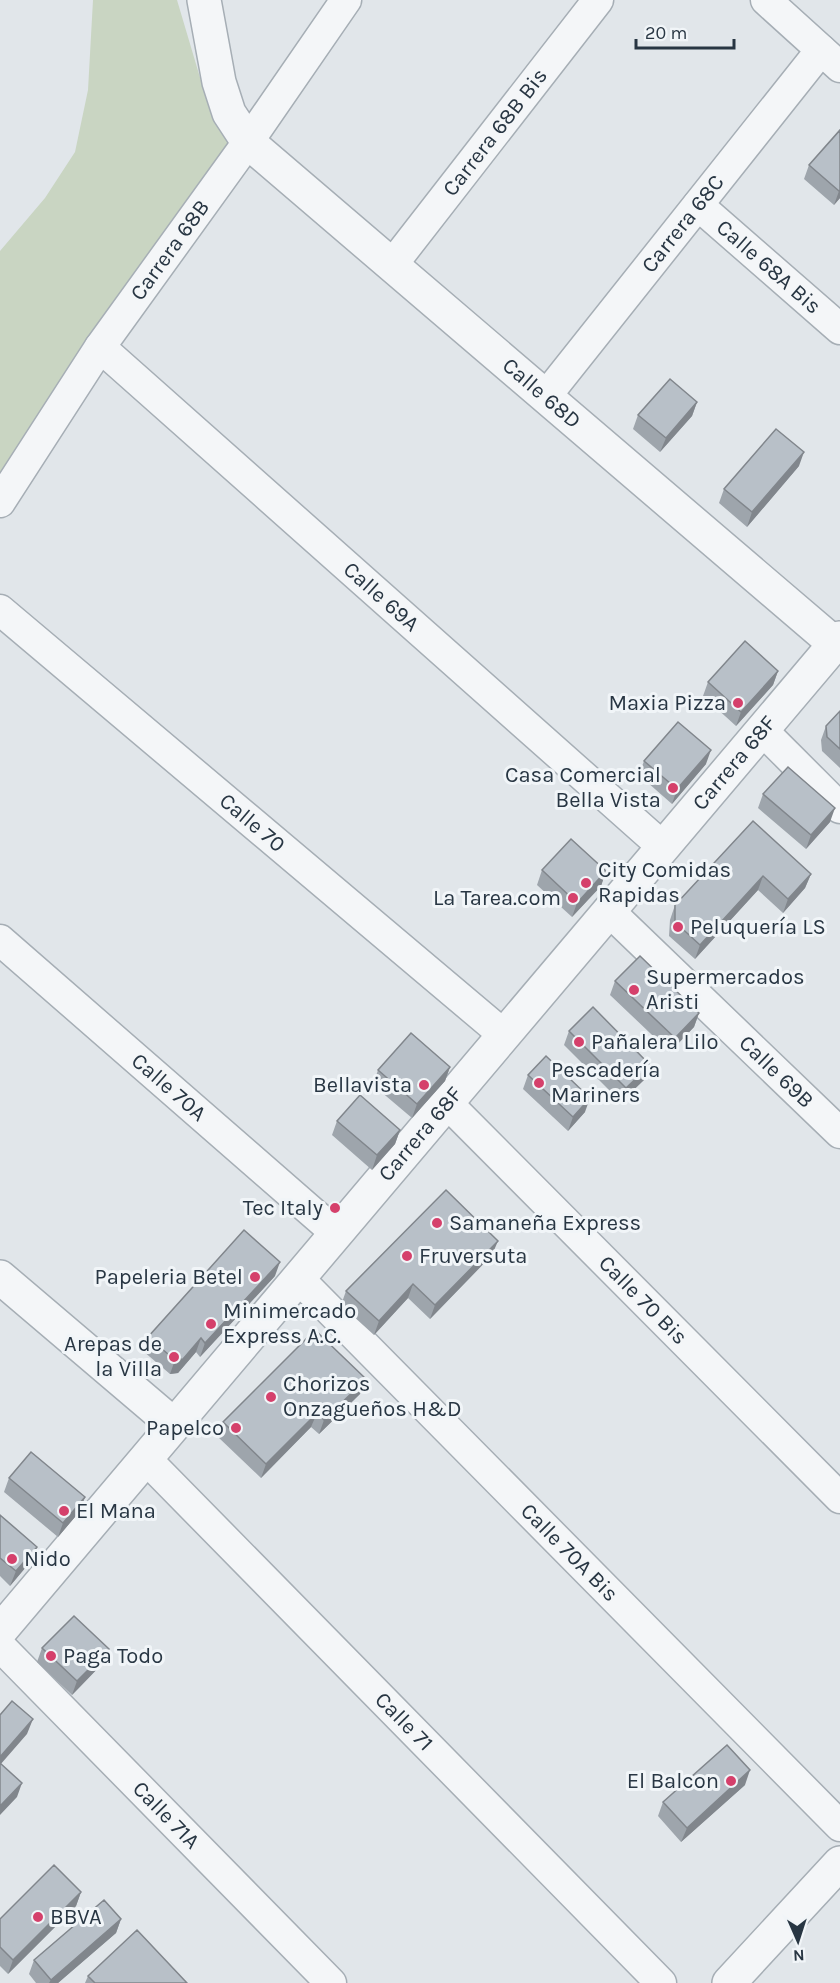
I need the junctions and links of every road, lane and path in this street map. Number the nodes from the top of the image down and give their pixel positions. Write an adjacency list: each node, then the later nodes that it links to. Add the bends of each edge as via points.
1 (204, 0): 6 (street, Calle 68D, via 219,82 230,113)
2 (346, 0): 6 (street, Carrera 68B)
3 (598, 0): 8 (street, Carrera 68B Bis)
4 (766, 0): 5 (street)
5 (830, 58): 7 (street, Carrera 68C)
6 (248, 142): 8 (street, Calle 68D); 10 (street, Carrera 68B)
7 (698, 205): 9 (street, Calle 68A Bis); 11 (street, Carrera 68C)
8 (392, 265): 11 (street, Calle 68D)
9 (840, 329)
10 (100, 347): 12 (street, Carrera 68B); 17 (street, Calle 69A)
11 (546, 396): 14 (street, Calle 68D)
12 (0, 502)
13 (0, 610): 20 (street, Calle 70)
14 (838, 641): 15 (street, Carrera 68F)
15 (762, 730): 16 (street); 17 (street, Carrera 68F)
16 (840, 808)
17 (663, 847): 18 (street, Carrera 68F)
18 (609, 911): 20 (street, Carrera 68F); 22 (street, Calle 69B)
19 (0, 940): 23 (street, Calle 70A)
20 (504, 1035): 21 (street, Carrera 68F)
21 (447, 1102): 23 (street, Carrera 68F); 28 (street, Calle 70 Bis)
22 (840, 1133)
23 (336, 1233): 25 (street, Carrera 68F)
24 (0, 1277): 26 (street)
25 (298, 1278): 26 (street, Carrera 68F); 31 (street, Calle 70A Bis)
26 (174, 1425): 27 (street, Carrera 68F)
27 (146, 1459): 29 (street, Carrera 68F); 34 (street, Calle 71)
28 (840, 1498)
29 (0, 1631)
30 (0, 1646): 33 (street, Calle 71A)
31 (840, 1826)
32 (840, 1863): 35 (street)
33 (331, 1983)
34 (661, 1983)
35 (729, 1983)

